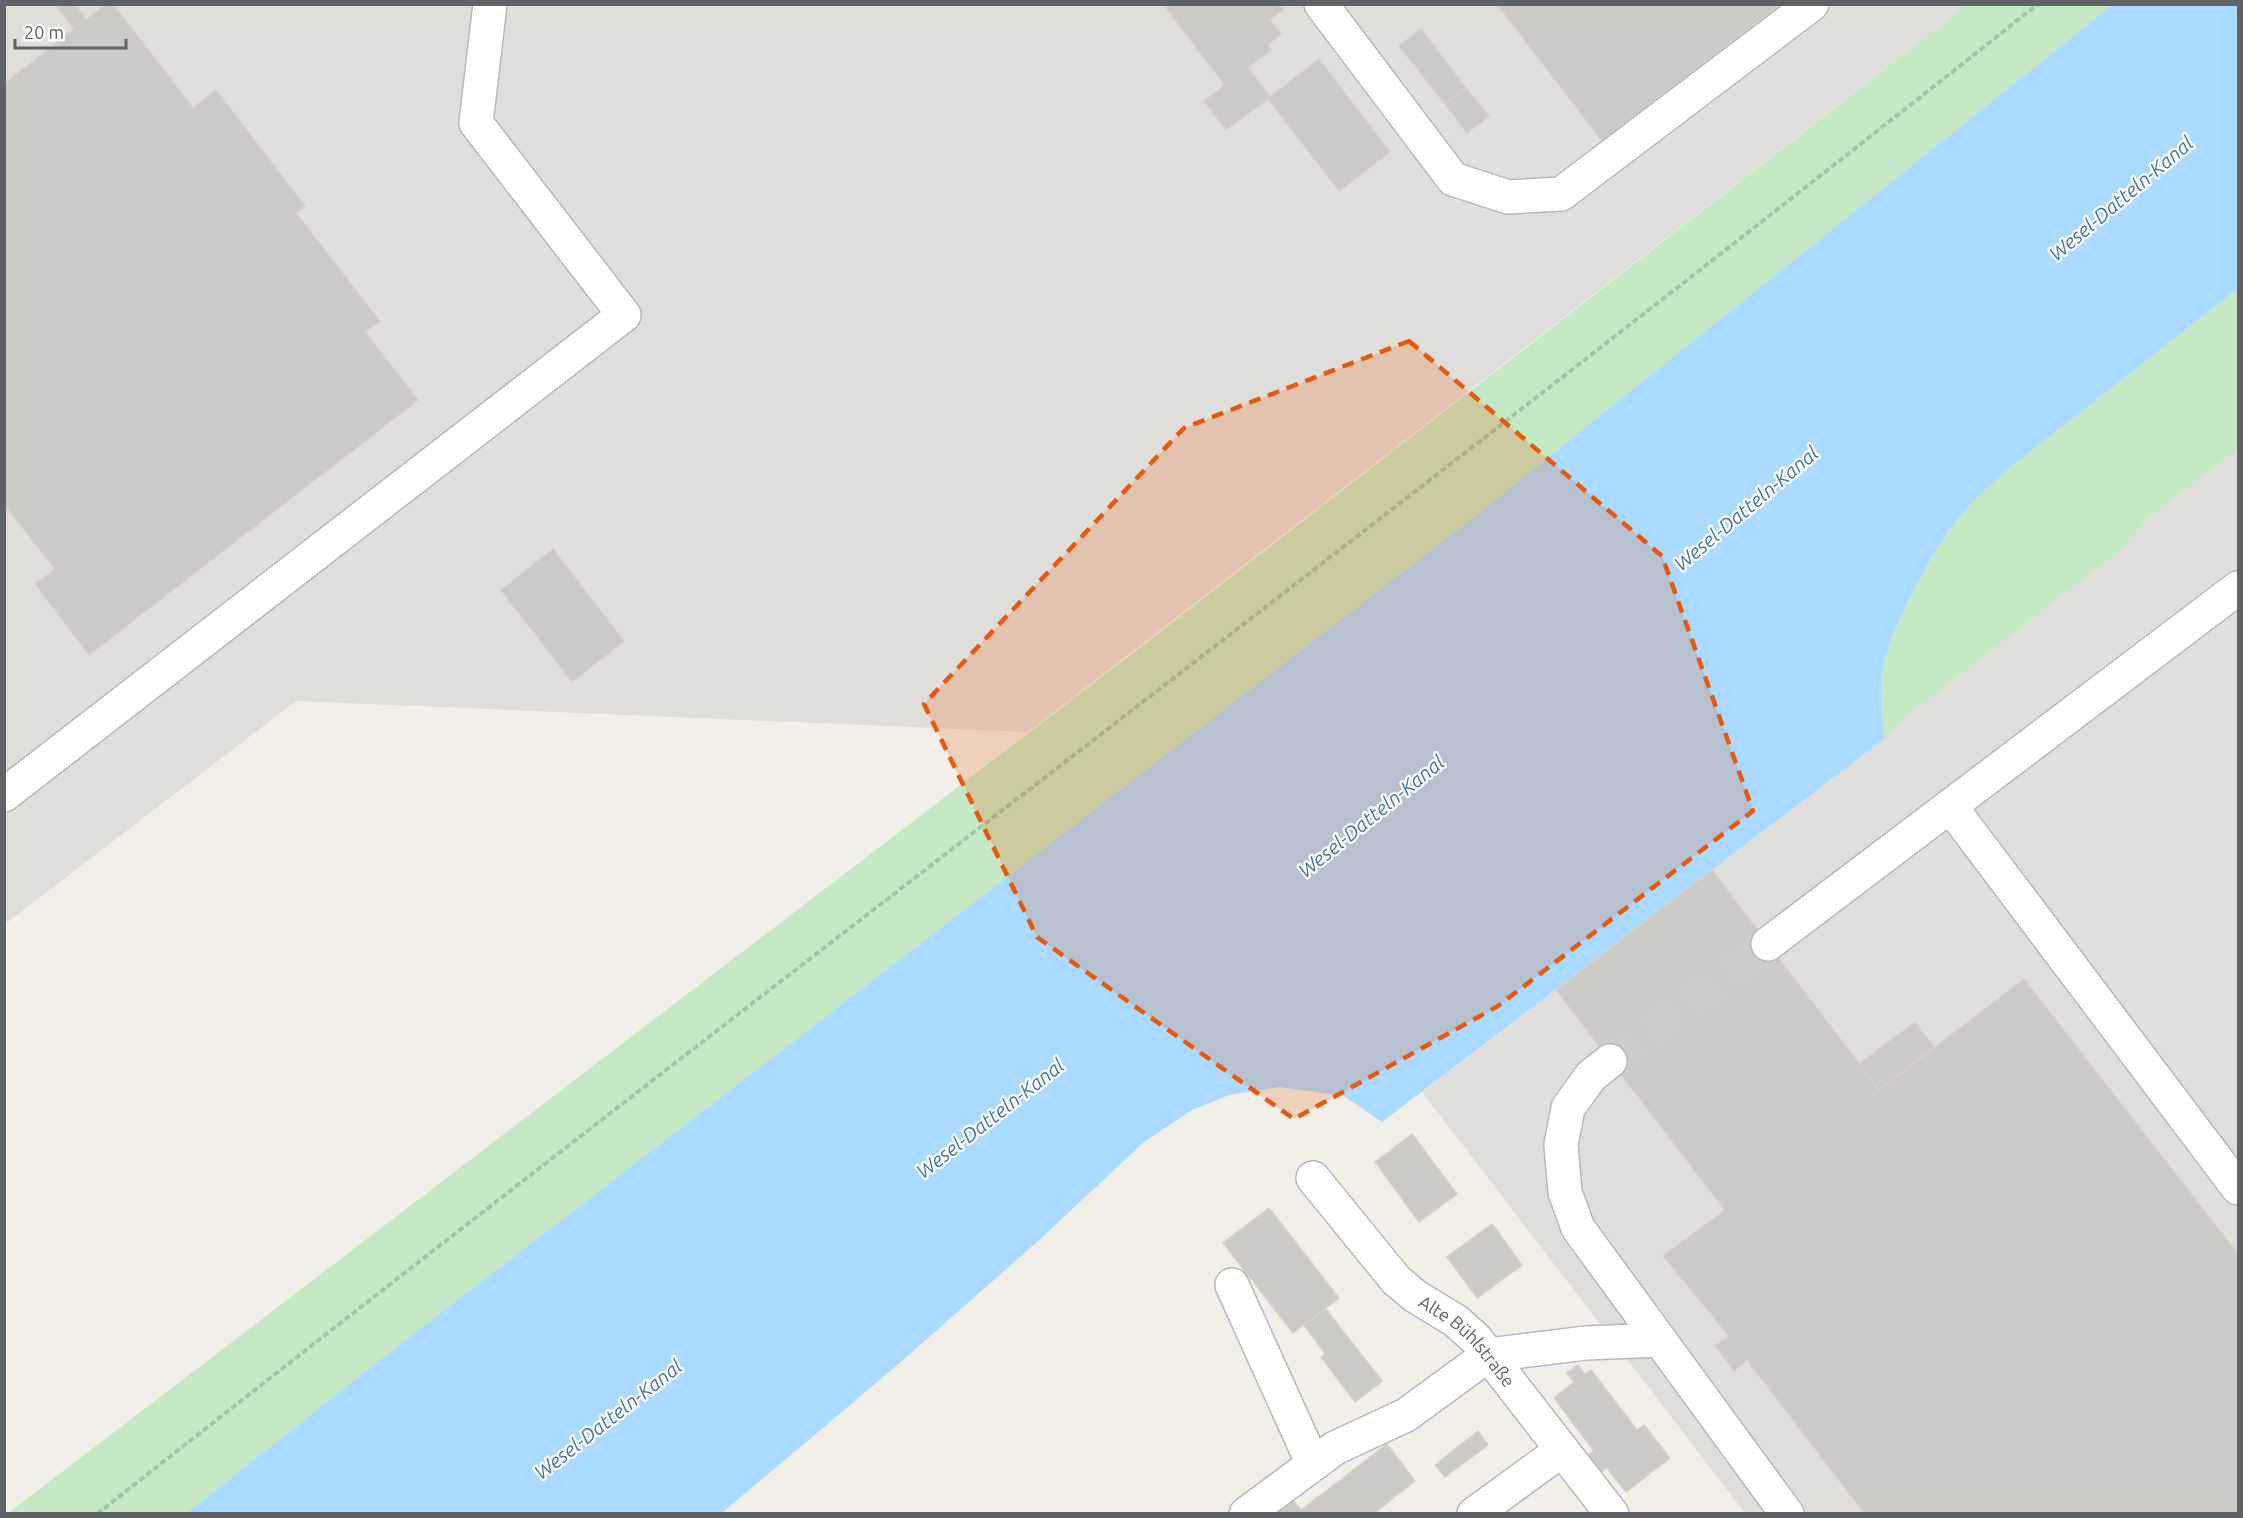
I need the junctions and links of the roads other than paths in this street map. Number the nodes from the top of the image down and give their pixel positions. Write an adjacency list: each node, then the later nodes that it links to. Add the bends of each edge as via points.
1 (490, 4): 5 (lane, via 476,123 624,315)
2 (1321, 4): 3 (lane, via 1453,179 1508,197 1561,194)
3 (1812, 4)
4 (2238, 588): 6 (lane)
5 (4, 795)
6 (1950, 806): 7 (lane); 10 (lane)
7 (1768, 944)
8 (1610, 1061): 12 (lane, via 1592,1076 1568,1108 1561,1145 1565,1192 1578,1228)
9 (1313, 1178): 13 (lane, Alte Bühlstraße, via 1396,1280 1456,1321)
10 (2238, 1188)
11 (1232, 1285): 15 (lane)
12 (1660, 1340): 13 (lane, via 1586,1343); 19 (lane)
13 (1488, 1355): 14 (lane, Alte Bühlstraße); 15 (lane, via 1406,1415 1335,1449)
14 (1562, 1450): 17 (lane); 18 (lane, Alte Bühlstraße)
15 (1313, 1464): 16 (lane)
16 (1246, 1514)
17 (1474, 1514)
18 (1612, 1514)
19 (1787, 1514)

